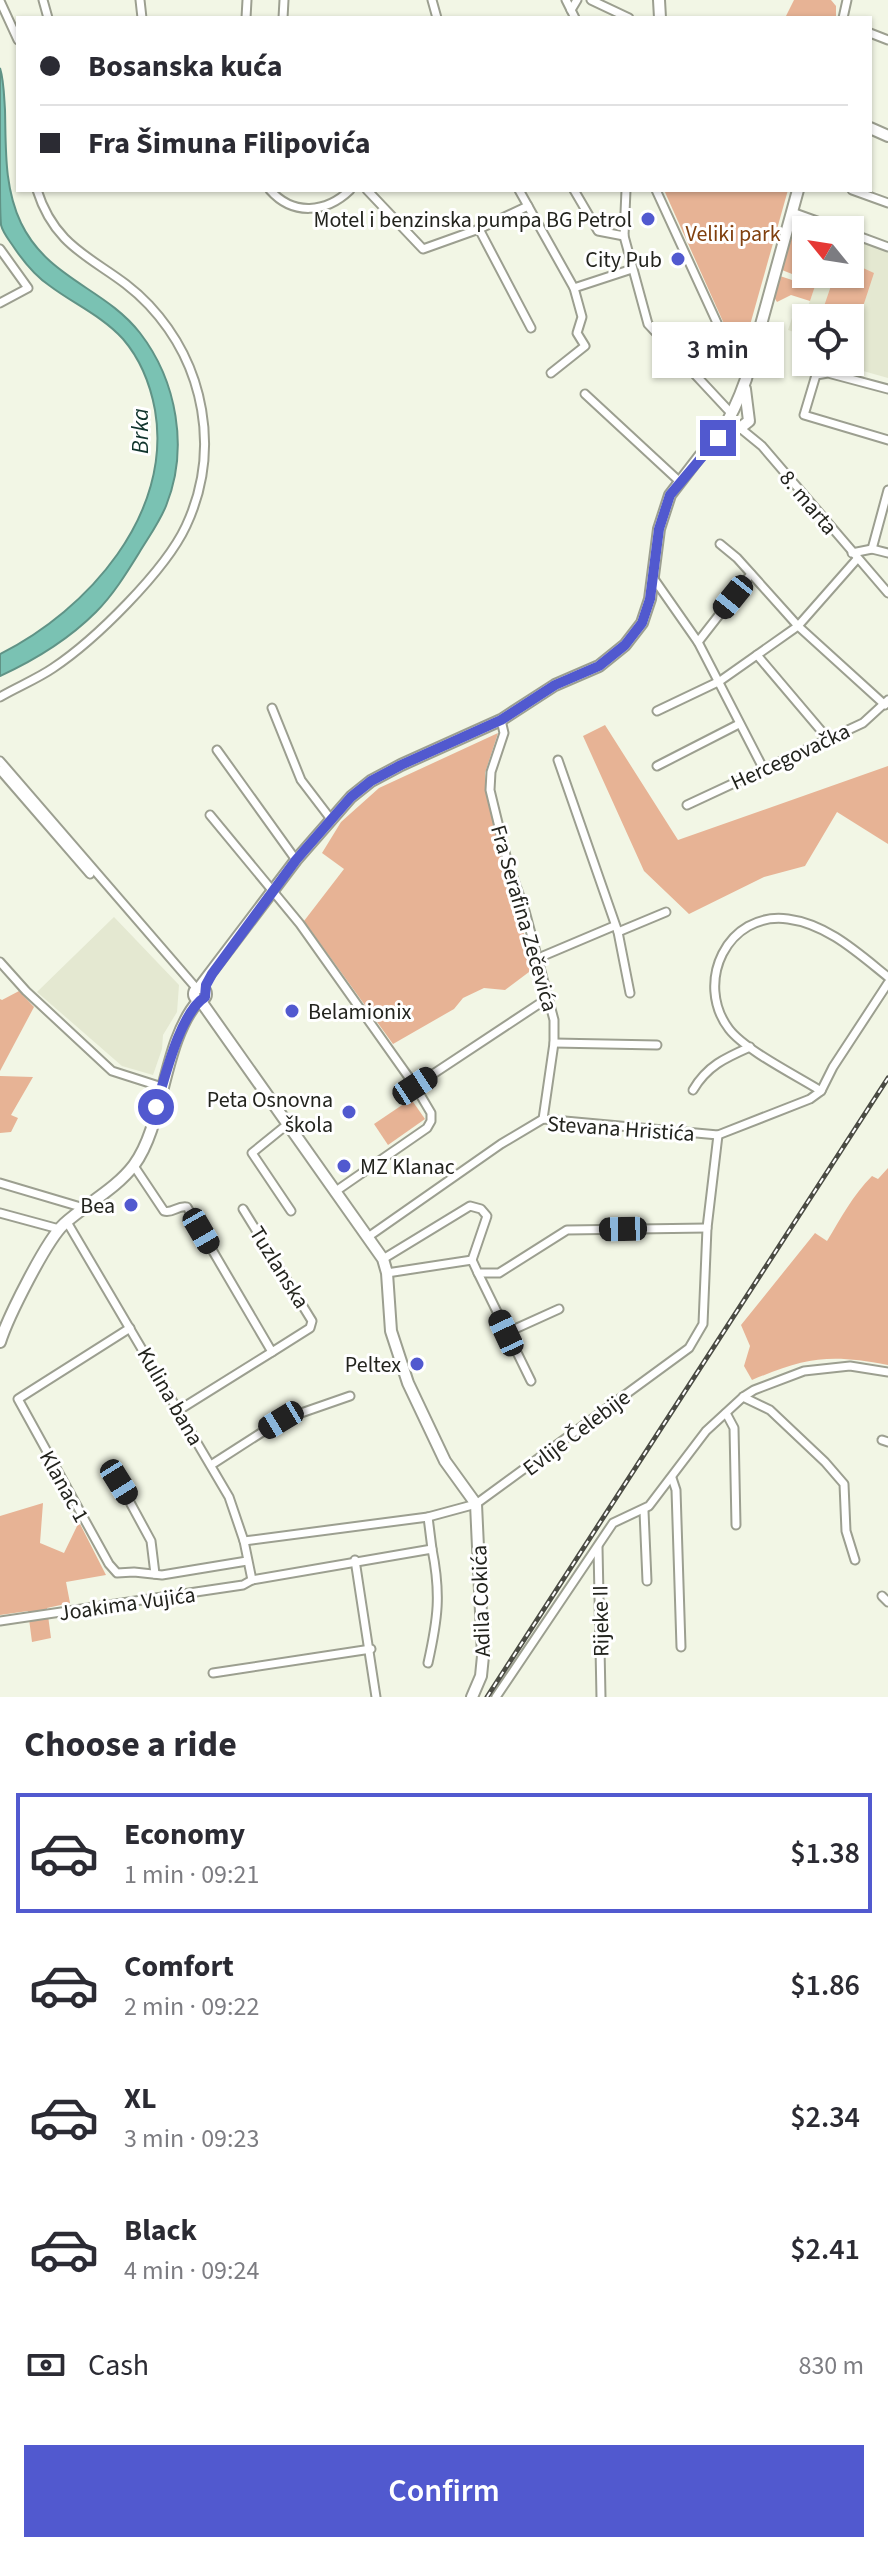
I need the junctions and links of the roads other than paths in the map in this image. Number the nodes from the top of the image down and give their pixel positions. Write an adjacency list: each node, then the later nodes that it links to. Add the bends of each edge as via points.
1 (566, 0): 5 (street)
2 (577, 0): 5 (street)
3 (591, 0): 6 (street)
4 (0, 1): 7 (street)
5 (573, 14)
6 (625, 16)
7 (16, 36)
8 (38, 192): 50 (street, via 63,239 119,278 168,327 198,389 205,439 196,501 185,529 143,585 71,654)
9 (272, 192): 10 (street, via 283,202 311,209 326,207)
10 (348, 192)
11 (369, 192): 22 (street, via 423,249)
12 (520, 192): 19 (street)
13 (575, 192): 23 (street, via 598,231)
14 (626, 192): 23 (street, 8. marta)
15 (657, 192): 31 (street, via 735,362 744,368)
16 (797, 192): 20 (main road)
17 (858, 192): 18 (street)
18 (888, 203)
19 (528, 206): 22 (street); 28 (street)
20 (792, 212): 21 (street); 31 (main road)
21 (803, 216)
22 (479, 229): 30 (street)
23 (624, 236): 27 (street, 8. marta)
24 (864, 238): 25 (street)
25 (888, 247)
26 (0, 249): 29 (street, via 28,288)
27 (632, 269): 28 (street); 35 (street, 8. marta, via 648,324)
28 (574, 288): 32 (street, via 582,317 577,333 585,346)
29 (0, 303)
30 (531, 328)
31 (751, 361): 35 (main road)
32 (551, 373)
33 (888, 389): 36 (street, via 820,373 804,415)
34 (585, 394): 37 (street)
35 (737, 418): 37 (main road); 42 (street, 8. marta)
36 (888, 440)
37 (679, 481): 44 (main road, via 663,511)
38 (888, 490): 40 (street)
39 (720, 544): 43 (street)
40 (872, 549): 41 (street); 42 (street)
41 (888, 553)
42 (855, 556): 45 (street, 8. marta); 46 (street)
43 (751, 574): 46 (street); 47 (street)
44 (654, 579): 47 (street); 54 (main road, via 642,623 614,657 555,685)
45 (888, 593)
46 (798, 626): 48 (street); 51 (street)
47 (698, 642): 49 (street)
48 (757, 655): 49 (street); 56 (street)
49 (720, 681): 53 (street); 55 (street)
50 (0, 697)
51 (886, 702): 56 (street, Hercegovačka, via 863,723)
52 (272, 708): 65 (street, via 301,780)
53 (657, 711)
54 (501, 720): 65 (main road, via 371,781); 70 (street, Fra Serafina Zečevića, via 504,733 490,790)
55 (739, 724): 60 (street); 61 (street)
56 (829, 740): 61 (street, Hercegovačka)
57 (217, 750): 66 (street)
58 (558, 760): 69 (street)
59 (0, 761): 75 (street)
60 (657, 766)
61 (763, 768): 63 (street, Hercegovačka)
62 (0, 770): 75 (street)
63 (687, 805)
64 (210, 815): 67 (street)
65 (330, 818): 66 (main road)
66 (296, 860): 67 (main road)
67 (273, 892): 75 (main road); 80 (street)
68 (666, 912): 69 (street)
69 (616, 929): 70 (street); 74 (street)
70 (536, 959): 76 (street, Fra Serafina Zečevića)
71 (0, 962): 81 (street, via 112,1071)
72 (888, 977): 79 (street, via 843,941 807,923 785,918 757,923 723,951 713,988 730,1031)
73 (888, 983): 83 (street)
74 (630, 993)
75 (200, 996): 81 (main road); 85 (main road)
76 (548, 998): 77 (street, Fra Serafina Zečevića); 80 (street)
77 (554, 1043): 78 (street); 84 (street, Fra Serafina Zečevića)
78 (657, 1045)
79 (750, 1047): 82 (street, via 706,1070); 83 (street)
80 (415, 1086): 89 (street, via 432,1118 427,1128)
81 (162, 1087): 87 (main road)
82 (693, 1090)
83 (821, 1091): 86 (street)
84 (543, 1119): 86 (street, Stevana Hristića); 96 (street, Stevana Hristića)
85 (289, 1123): 89 (main road); 92 (street, via 252,1153)
86 (718, 1135): 95 (street, Evlije Čelebije)
87 (134, 1166): 90 (main road); 105 (street, via 164,1211 187,1207)
88 (0, 1183): 90 (street)
89 (336, 1191): 96 (main road)
90 (84, 1208): 94 (main road)
91 (243, 1209): 105 (street, Tuzlanska, via 312,1321 310,1328)
92 (291, 1211)
93 (0, 1213): 94 (street)
94 (63, 1225): 102 (street, Kulina bana); 104 (main road)
95 (707, 1228): 100 (street, via 567,1230 499,1273); 115 (street, Evlije Čelebije, via 703,1324 689,1348)
96 (368, 1237): 97 (main road)
97 (383, 1259): 98 (street, via 470,1206 487,1216); 99 (main road)
98 (472, 1260): 99 (street); 100 (street)
99 (387, 1273): 115 (main road, via 391,1331 408,1383 445,1461)
100 (478, 1273): 103 (street)
101 (559, 1309): 103 (street)
102 (130, 1328): 110 (street, Kulina bana); 125 (street, Klanac 1, via 18,1399 109,1564 120,1574)
103 (506, 1333): 107 (street)
104 (0, 1342)
105 (272, 1352): 110 (street, Tuzlanska)
106 (888, 1372): 109 (street, via 850,1366 804,1371)
107 (531, 1381)
108 (350, 1396): 112 (street, via 281,1420)
109 (743, 1397): 111 (street); 123 (street, via 770,1410 844,1484 846,1531)
110 (179, 1410): 112 (street, Kulina bana)
111 (726, 1413): 113 (street); 118 (street, via 734,1428)
112 (211, 1465): 119 (street, Kulina bana)
113 (672, 1478): 116 (street); 129 (street)
114 (119, 1482): 125 (street, via 151,1541)
115 (476, 1504): 117 (street, Evlije Čelebije); 134 (main road, Adila Cokića, via 483,1656)
116 (644, 1511): 120 (street, via 618,1519); 127 (street)
117 (428, 1517): 119 (street, Evlije Čelebije); 121 (street)
118 (736, 1525)
119 (244, 1541): 124 (street, Kulina bana)
120 (598, 1545): 135 (street); 136 (street, Rijeke II)
121 (432, 1549): 122 (street, Joakima Vujića); 131 (street, via 439,1607)
122 (355, 1560): 126 (street, Joakima Vujića); 130 (street)
123 (855, 1560)
124 (247, 1561): 125 (street, Klanac 1); 126 (street, Kulina bana)
125 (155, 1574)
126 (252, 1580): 128 (street, Joakima Vujića, via 167,1598)
127 (647, 1581)
128 (0, 1621)
129 (681, 1647)
130 (371, 1649): 132 (street); 133 (street)
131 (428, 1663)
132 (213, 1673)
133 (376, 1697)
134 (472, 1697)
135 (496, 1697)
136 (601, 1697)

